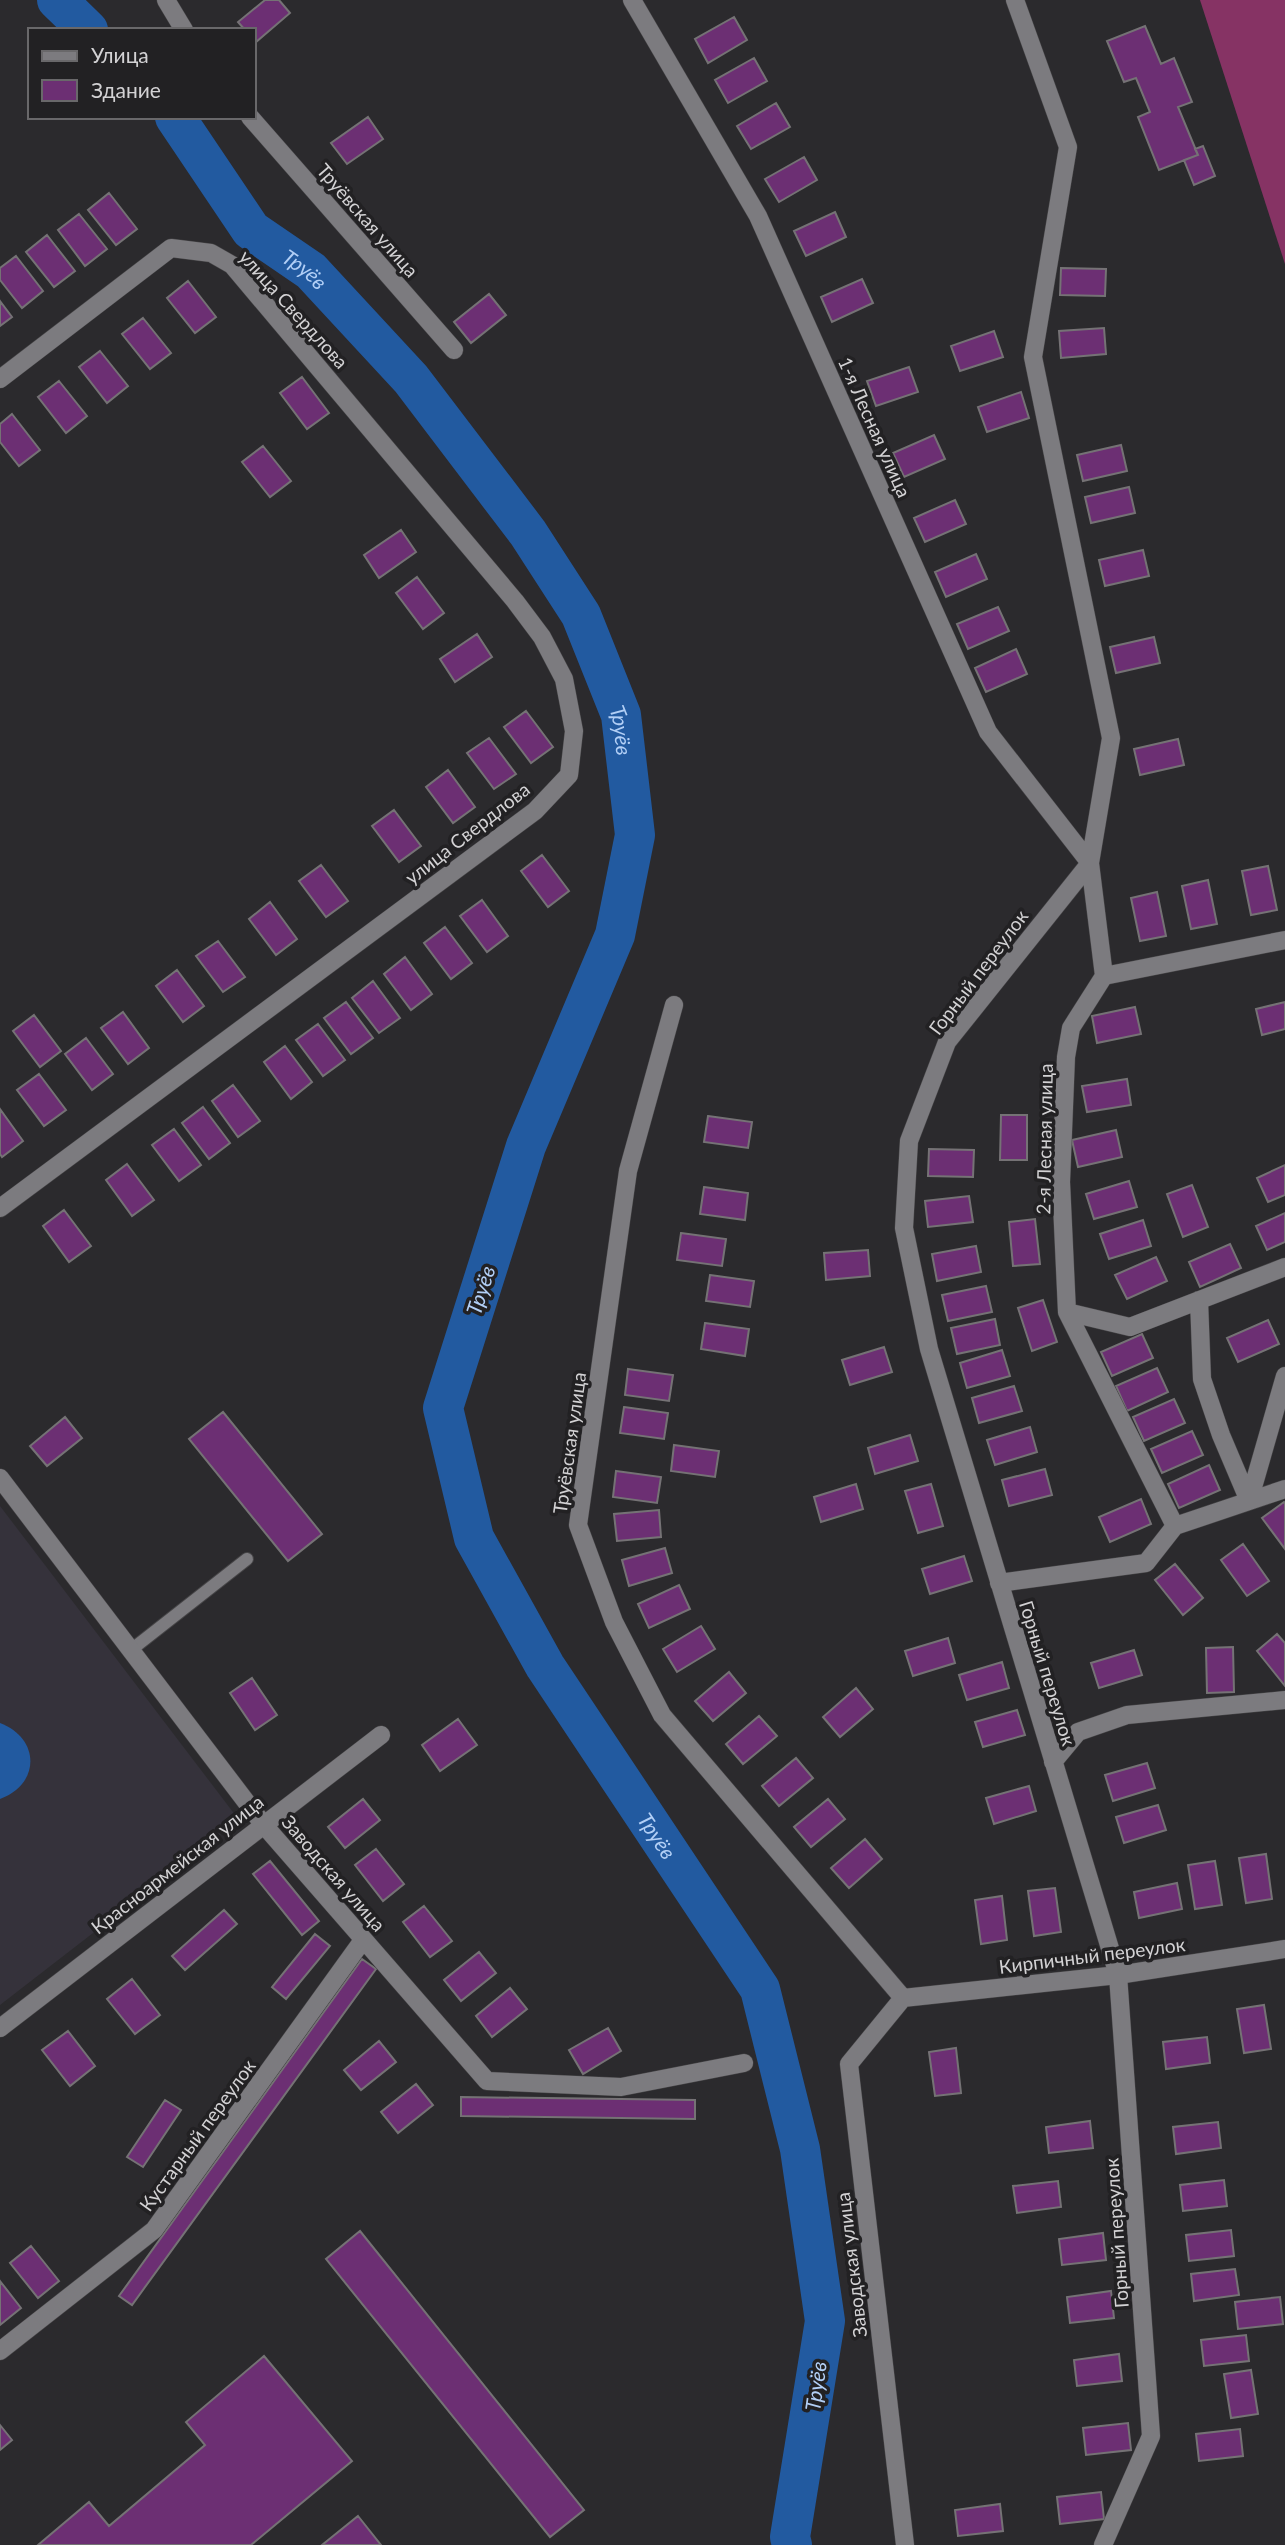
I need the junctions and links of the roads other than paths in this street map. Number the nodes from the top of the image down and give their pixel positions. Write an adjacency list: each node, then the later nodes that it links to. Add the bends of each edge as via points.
1 (166, 0): 4 (street)
2 (632, 0): 8 (street, 1-я Лесная улица, via 758,216 988,732)
3 (1015, 0): 8 (street, via 1068,147 1033,357 1111,738)
4 (183, 28)
5 (252, 119): 6 (street, Труёвская улица)
6 (454, 350)
7 (0, 379): 12 (street, улица Свердлова, via 171,248 211,253 232,265 542,637 564,679 574,731 569,775 535,811)
8 (1090, 863): 10 (street); 22 (street, Горный переулок, via 947,1042 909,1141 904,1228 926,1336)
9 (1285, 940): 10 (street)
10 (1104, 976): 15 (street, 2-я Лесная улица, via 1071,1028 1066,1058 1060,1182)
11 (674, 1005): 31 (street, Труёвская улица, via 628,1171 578,1525 614,1622 662,1715)
12 (0, 1208)
13 (1285, 1268): 14 (street)
14 (1199, 1300): 15 (street, via 1130,1326); 19 (street, via 1202,1379)
15 (1066, 1312): 20 (street, 2-я Лесная улица)
16 (1285, 1376): 19 (street)
17 (0, 1478): 23 (street, Заводская улица)
18 (1285, 1489): 19 (street)
19 (1249, 1501): 20 (street)
20 (1175, 1526): 22 (street, via 1146,1563)
21 (247, 1559): 23 (lane)
22 (999, 1583): 26 (street, Горный переулок)
23 (131, 1650): 27 (street, Заводская улица)
24 (1285, 1700): 26 (street, via 1127,1715 1078,1732)
25 (381, 1735): 27 (street, Красноармейская улица)
26 (1053, 1762): 30 (street, Горный переулок)
27 (263, 1824): 28 (street, Заводская улица); 32 (street, Красноармейская улица)
28 (363, 1940): 33 (street, Заводская улица, via 486,2081 621,2087); 34 (street, Кустарный переулок, via 154,2230)
29 (1285, 1949): 30 (street, Кирпичный переулок)
30 (1118, 1975): 31 (street, Кирпичный переулок); 36 (street, Горный переулок, via 1151,2436)
31 (903, 1998): 35 (street, Заводская улица, via 849,2064)
32 (0, 2028)
33 (744, 2063)
34 (0, 2351)
35 (905, 2545)
36 (1103, 2545)

